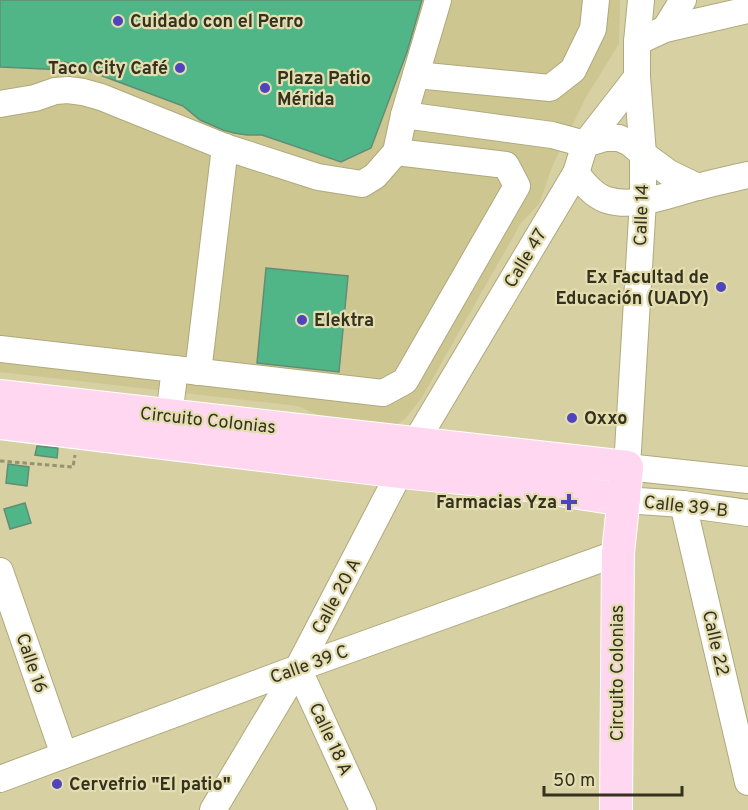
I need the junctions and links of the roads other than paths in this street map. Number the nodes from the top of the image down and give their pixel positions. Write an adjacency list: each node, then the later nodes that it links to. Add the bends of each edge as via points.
1 (438, 0): 8 (street)
2 (596, 0): 8 (street, via 593,29 573,70 550,88)
3 (640, 0): 7 (street, Calle 14)
4 (683, 0): 6 (street)
5 (748, 10): 6 (street)
6 (665, 29): 7 (street)
7 (637, 42): 9 (street, Calle 14)
8 (416, 75): 11 (street)
9 (637, 77): 12 (street, Calle 47); 15 (street, Calle 14)
10 (0, 104): 13 (street, via 55,91 83,92)
11 (404, 115): 12 (street, via 552,135); 14 (street)
12 (585, 144): 15 (street, via 619,138); 16 (street, Calle 47)
13 (225, 147): 14 (street, via 318,177 362,184 375,176); 21 (street)
14 (396, 152): 21 (street, via 506,165 517,186 405,381 382,393)
15 (643, 154): 18 (street); 19 (street, Calle 14)
16 (576, 173): 19 (street, via 606,200); 25 (street, Calle 47)
17 (748, 175): 18 (street)
18 (698, 187): 19 (street)
19 (643, 201): 26 (street, Calle 14)
20 (0, 349): 21 (street)
21 (187, 370): 23 (street)
22 (0, 396): 23 (main road, Circuito Colonias)
23 (169, 416): 25 (main road, Circuito Colonias)
24 (0, 423): 27 (main road, Circuito Colonias)
25 (415, 443): 26 (main road, Circuito Colonias); 27 (street)
26 (627, 467): 28 (street, Calle 39-B); 29 (main road, Circuito Colonias)
27 (401, 472): 29 (main road, Circuito Colonias); 34 (street, Calle 20 A)
28 (748, 480)
29 (624, 500): 30 (street, Calle 39-B); 32 (main road, Circuito Colonias)
30 (683, 504): 31 (street, Calle 39-B); 37 (street, Calle 22)
31 (748, 513)
32 (618, 553): 34 (street, Calle 39 C); 40 (main road, Circuito Colonias)
33 (0, 571): 35 (street, Calle 16)
34 (298, 668): 35 (street, Calle 39 C); 38 (street, Calle 20 A); 39 (street, Calle 18 A)
35 (64, 755): 36 (street, Calle 39 C)
36 (0, 779)
37 (748, 782)
38 (213, 810)
39 (363, 810)
40 (616, 810)

